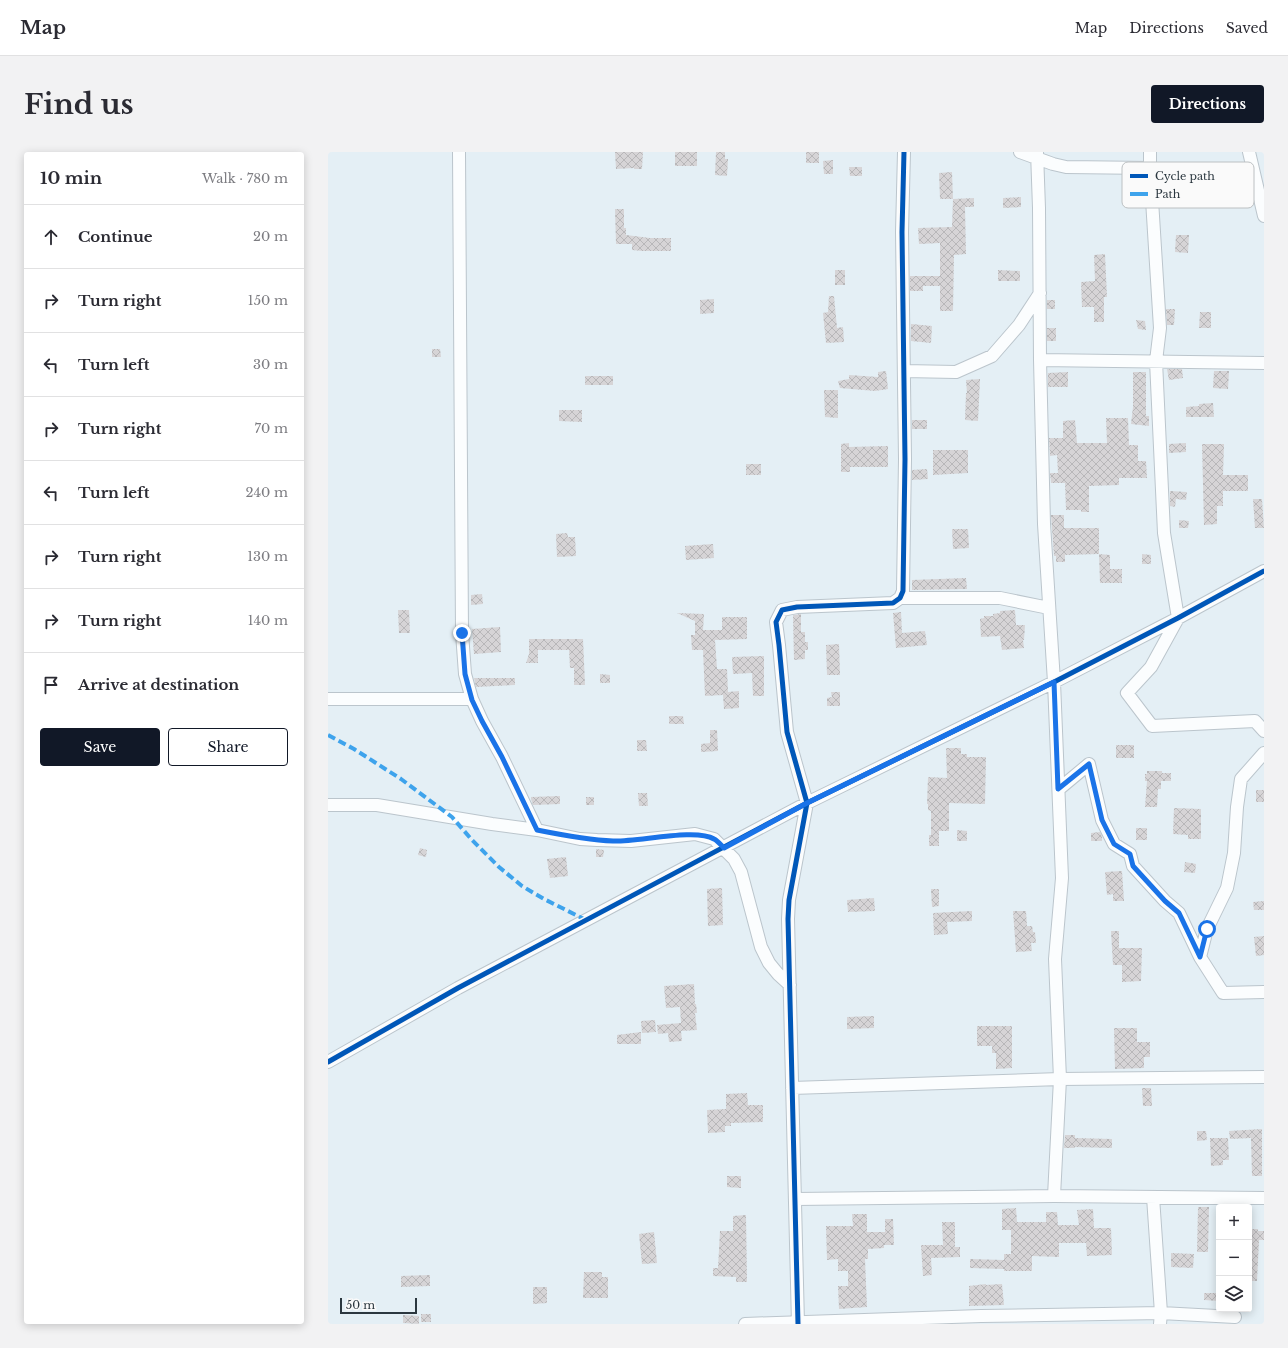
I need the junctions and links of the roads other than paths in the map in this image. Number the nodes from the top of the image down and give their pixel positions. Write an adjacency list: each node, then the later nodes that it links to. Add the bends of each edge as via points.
1 (459, 152): 23 (street, via 462,633 465,674)
2 (904, 152): 16 (street)
3 (1020, 152): 5 (street)
4 (1249, 152): 6 (street)
5 (1037, 155): 7 (street, via 1053,164 1066,167); 12 (street)
6 (1252, 162)
7 (1122, 168)
8 (1254, 170): 9 (street)
9 (1261, 195): 11 (street)
10 (1152, 208): 14 (street, via 1160,328)
11 (1264, 216)
12 (1040, 293): 13 (street); 16 (street, via 1019,325 992,356 956,372)
13 (1040, 360): 14 (street); 19 (street)
14 (1156, 361): 15 (street); 20 (street, via 1164,533)
15 (1264, 363)
16 (904, 371): 18 (street, via 903,591)
17 (1264, 571): 20 (street)
18 (900, 598): 19 (street, via 1000,598); 27 (street, via 893,603 797,607 782,610 776,622 787,732)
19 (1049, 608): 21 (street)
20 (1178, 618): 21 (street); 24 (street, via 1151,667 1127,693 1152,726 1255,721)
21 (1054, 682): 26 (street); 27 (street)
22 (328, 699): 23 (street)
23 (472, 700): 29 (street)
24 (1264, 731)
25 (1264, 753): 31 (street, via 1241,779 1234,853 1227,888 1207,929)
26 (1058, 789): 31 (street, via 1089,764 1102,820 1114,844 1130,854 1133,866 1179,913); 36 (street, via 1062,878 1055,959)
27 (807, 803): 30 (street); 32 (street, via 789,900)
28 (328, 805): 29 (street, via 376,805)
29 (537, 830): 30 (street, via 615,841 695,834 714,839)
30 (724, 848): 32 (street, via 741,872 761,947 769,963); 34 (street, via 458,988)
31 (1200, 957): 33 (street, via 1223,993)
32 (790, 985): 37 (street)
33 (1264, 992)
34 (328, 1062)
35 (1264, 1077): 36 (street)
36 (1060, 1079): 37 (street); 38 (street)
37 (792, 1088): 41 (street)
38 (1054, 1196): 39 (street); 41 (street)
39 (1153, 1197): 42 (street); 44 (street)
40 (1264, 1198): 42 (street)
41 (795, 1199): 45 (street)
42 (1230, 1202)
43 (1235, 1316): 44 (street)
44 (1161, 1318): 45 (street, via 981,1316)
45 (798, 1323): 46 (street)
46 (745, 1324)

